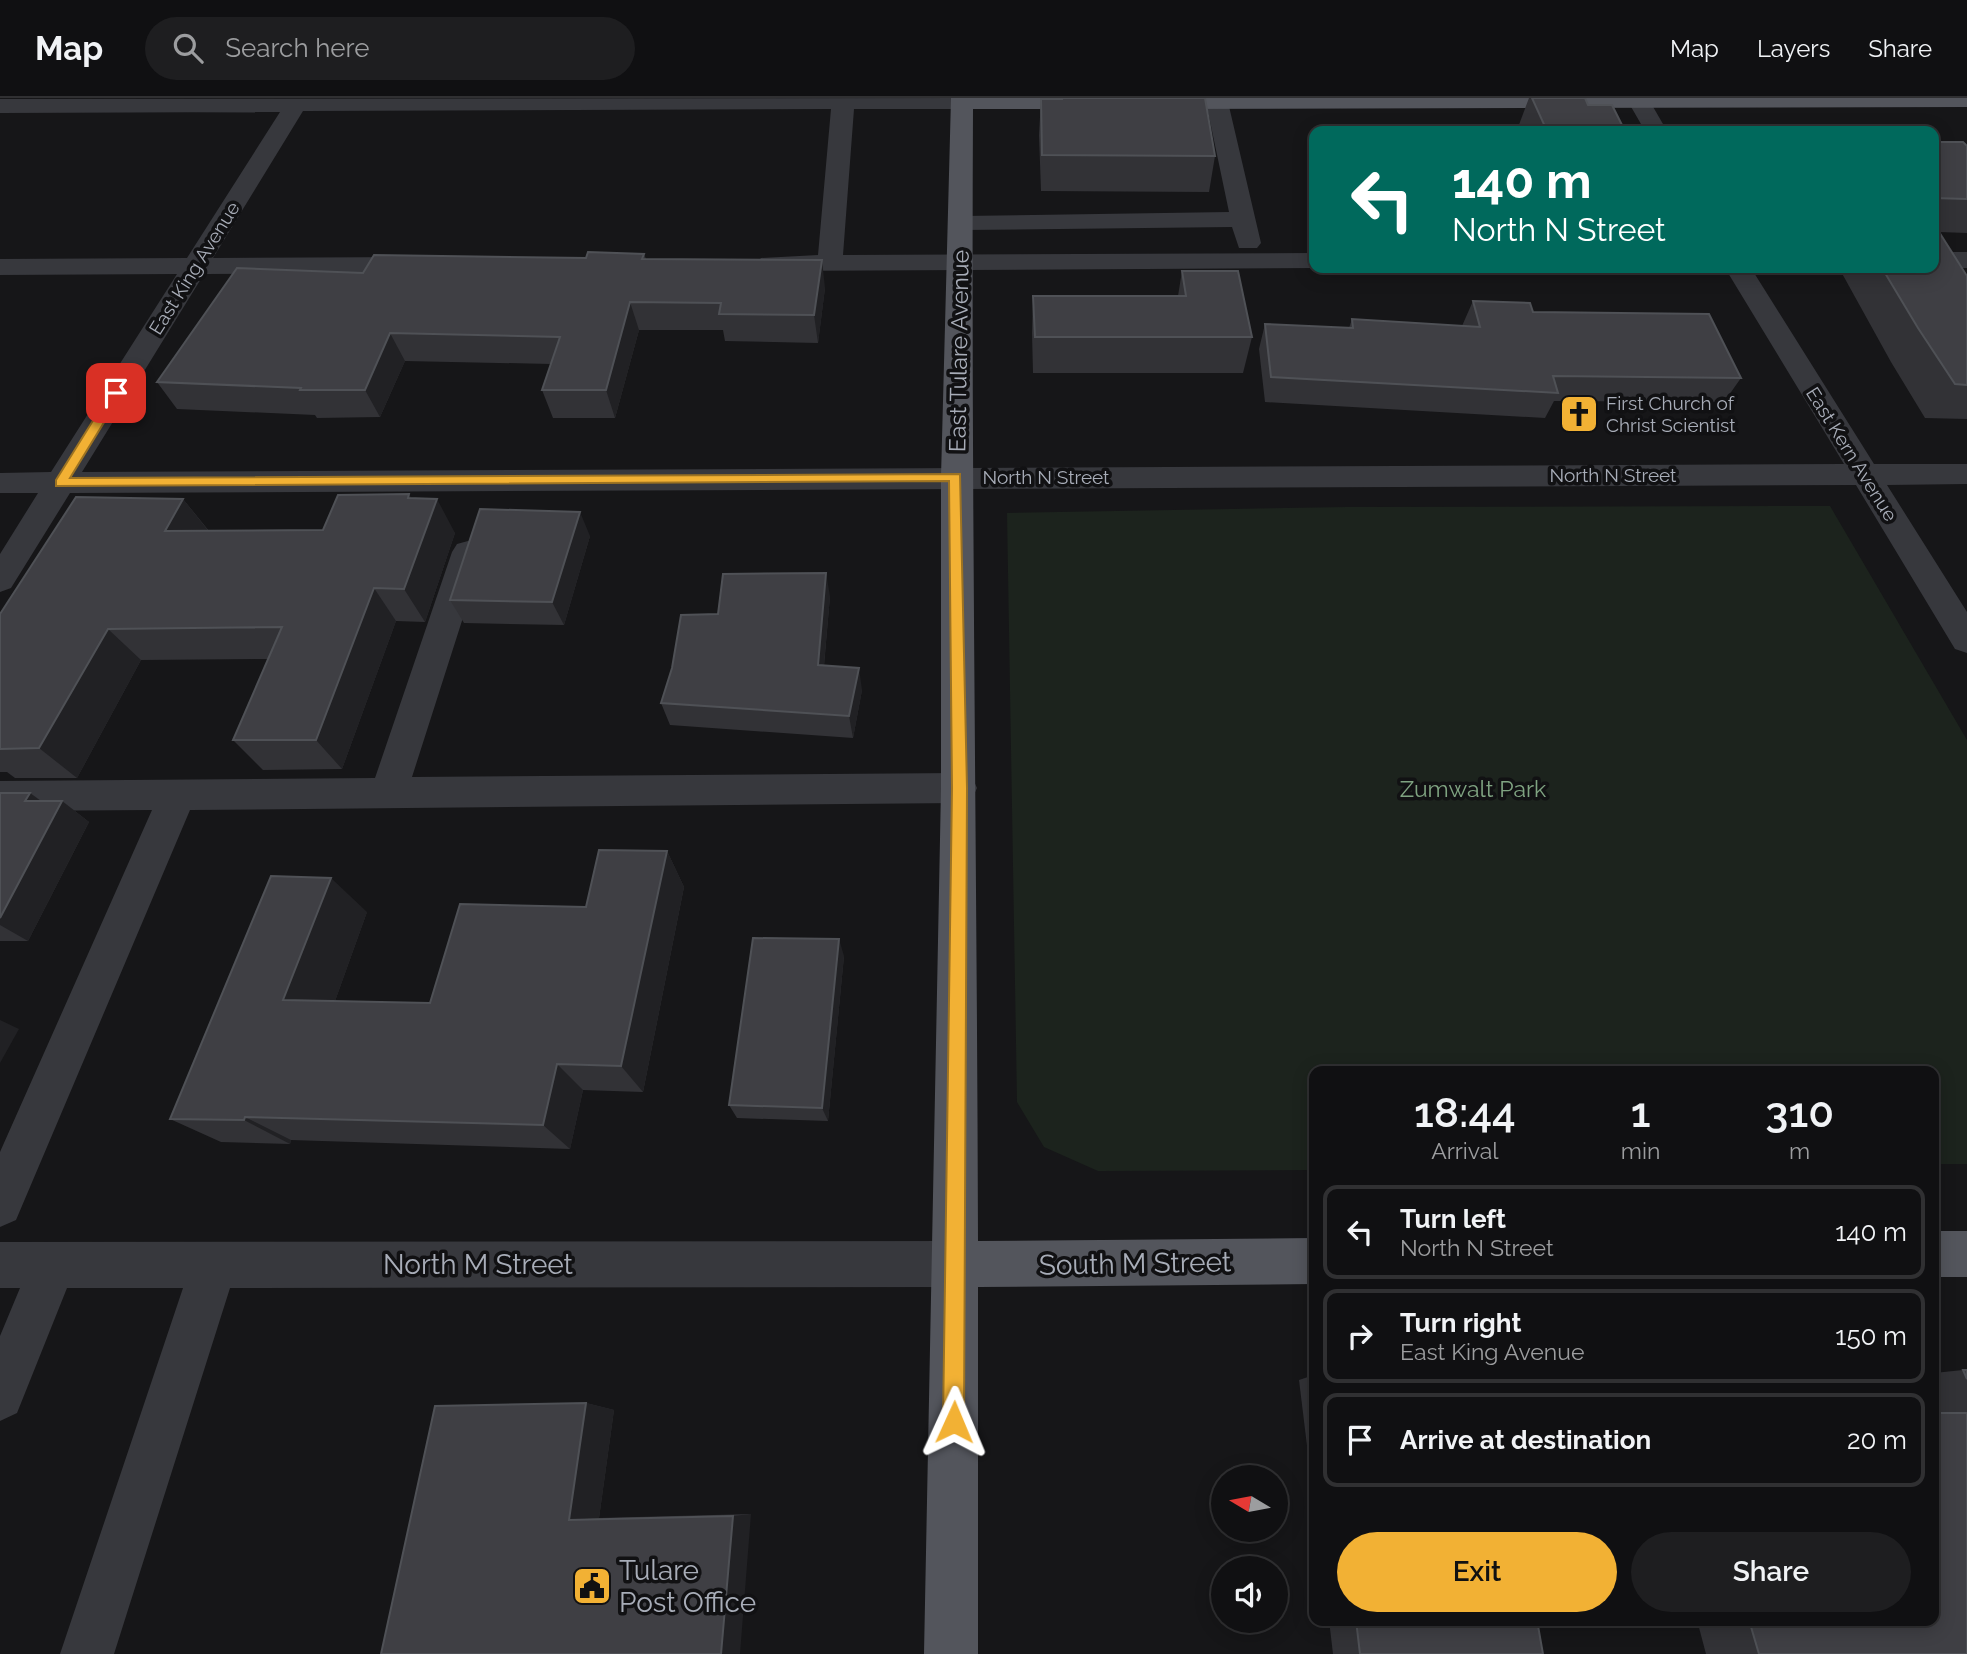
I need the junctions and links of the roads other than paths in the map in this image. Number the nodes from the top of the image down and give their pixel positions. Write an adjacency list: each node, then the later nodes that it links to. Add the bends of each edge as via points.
1 (1638, 99): 2 (main road); 8 (main road); 10 (street)
2 (1961, 99)
3 (962, 100): 5 (street); 6 (main road); 12 (main road, East Tulare Avenue)
4 (298, 101): 5 (street); 9 (street); 20 (street, East King Avenue)
5 (843, 102): 16 (street)
6 (1110, 102)
7 (1137, 102): 8 (main road)
8 (1217, 102): 11 (street)
9 (0, 106)
10 (1653, 126)
11 (1243, 219): 12 (street); 13 (street)
12 (962, 223): 15 (main road, East Tulare Avenue)
13 (1252, 261): 14 (street); 15 (street)
14 (1309, 261)
15 (961, 262): 16 (street); 24 (main road, East Tulare Avenue)
16 (830, 263): 17 (street)
17 (747, 264)
18 (444, 265): 20 (street)
19 (0, 267): 20 (street)
20 (196, 267): 26 (street, East King Avenue)
21 (1741, 273): 22 (street, East Kern Avenue)
22 (1864, 474): 23 (street, North N Street); 24 (street, North N Street); 29 (street, East Kern Avenue)
23 (1967, 474)
24 (956, 477): 27 (street, North N Street); 30 (main road, East Tulare Avenue)
25 (0, 483): 26 (street, North N Street)
26 (61, 483): 27 (street, North N Street); 28 (street, East King Avenue)
27 (484, 502): 31 (street)
28 (0, 580)
29 (1967, 640)
30 (959, 788): 31 (street); 40 (main road, East Tulare Avenue)
31 (389, 792): 32 (street)
32 (178, 794): 33 (street); 34 (street)
33 (0, 796)
34 (0, 1204)
35 (1939, 1254): 36 (main road)
36 (1967, 1254)
37 (1309, 1261): 40 (main road, South M Street)
38 (53, 1264): 39 (street, North M Street); 41 (street, North M Street); 42 (street)
39 (214, 1264): 40 (street, North M Street); 43 (street)
40 (956, 1264): 44 (main road, East Tulare Avenue)
41 (0, 1265)
42 (0, 1396)
43 (87, 1654)
44 (951, 1654)

